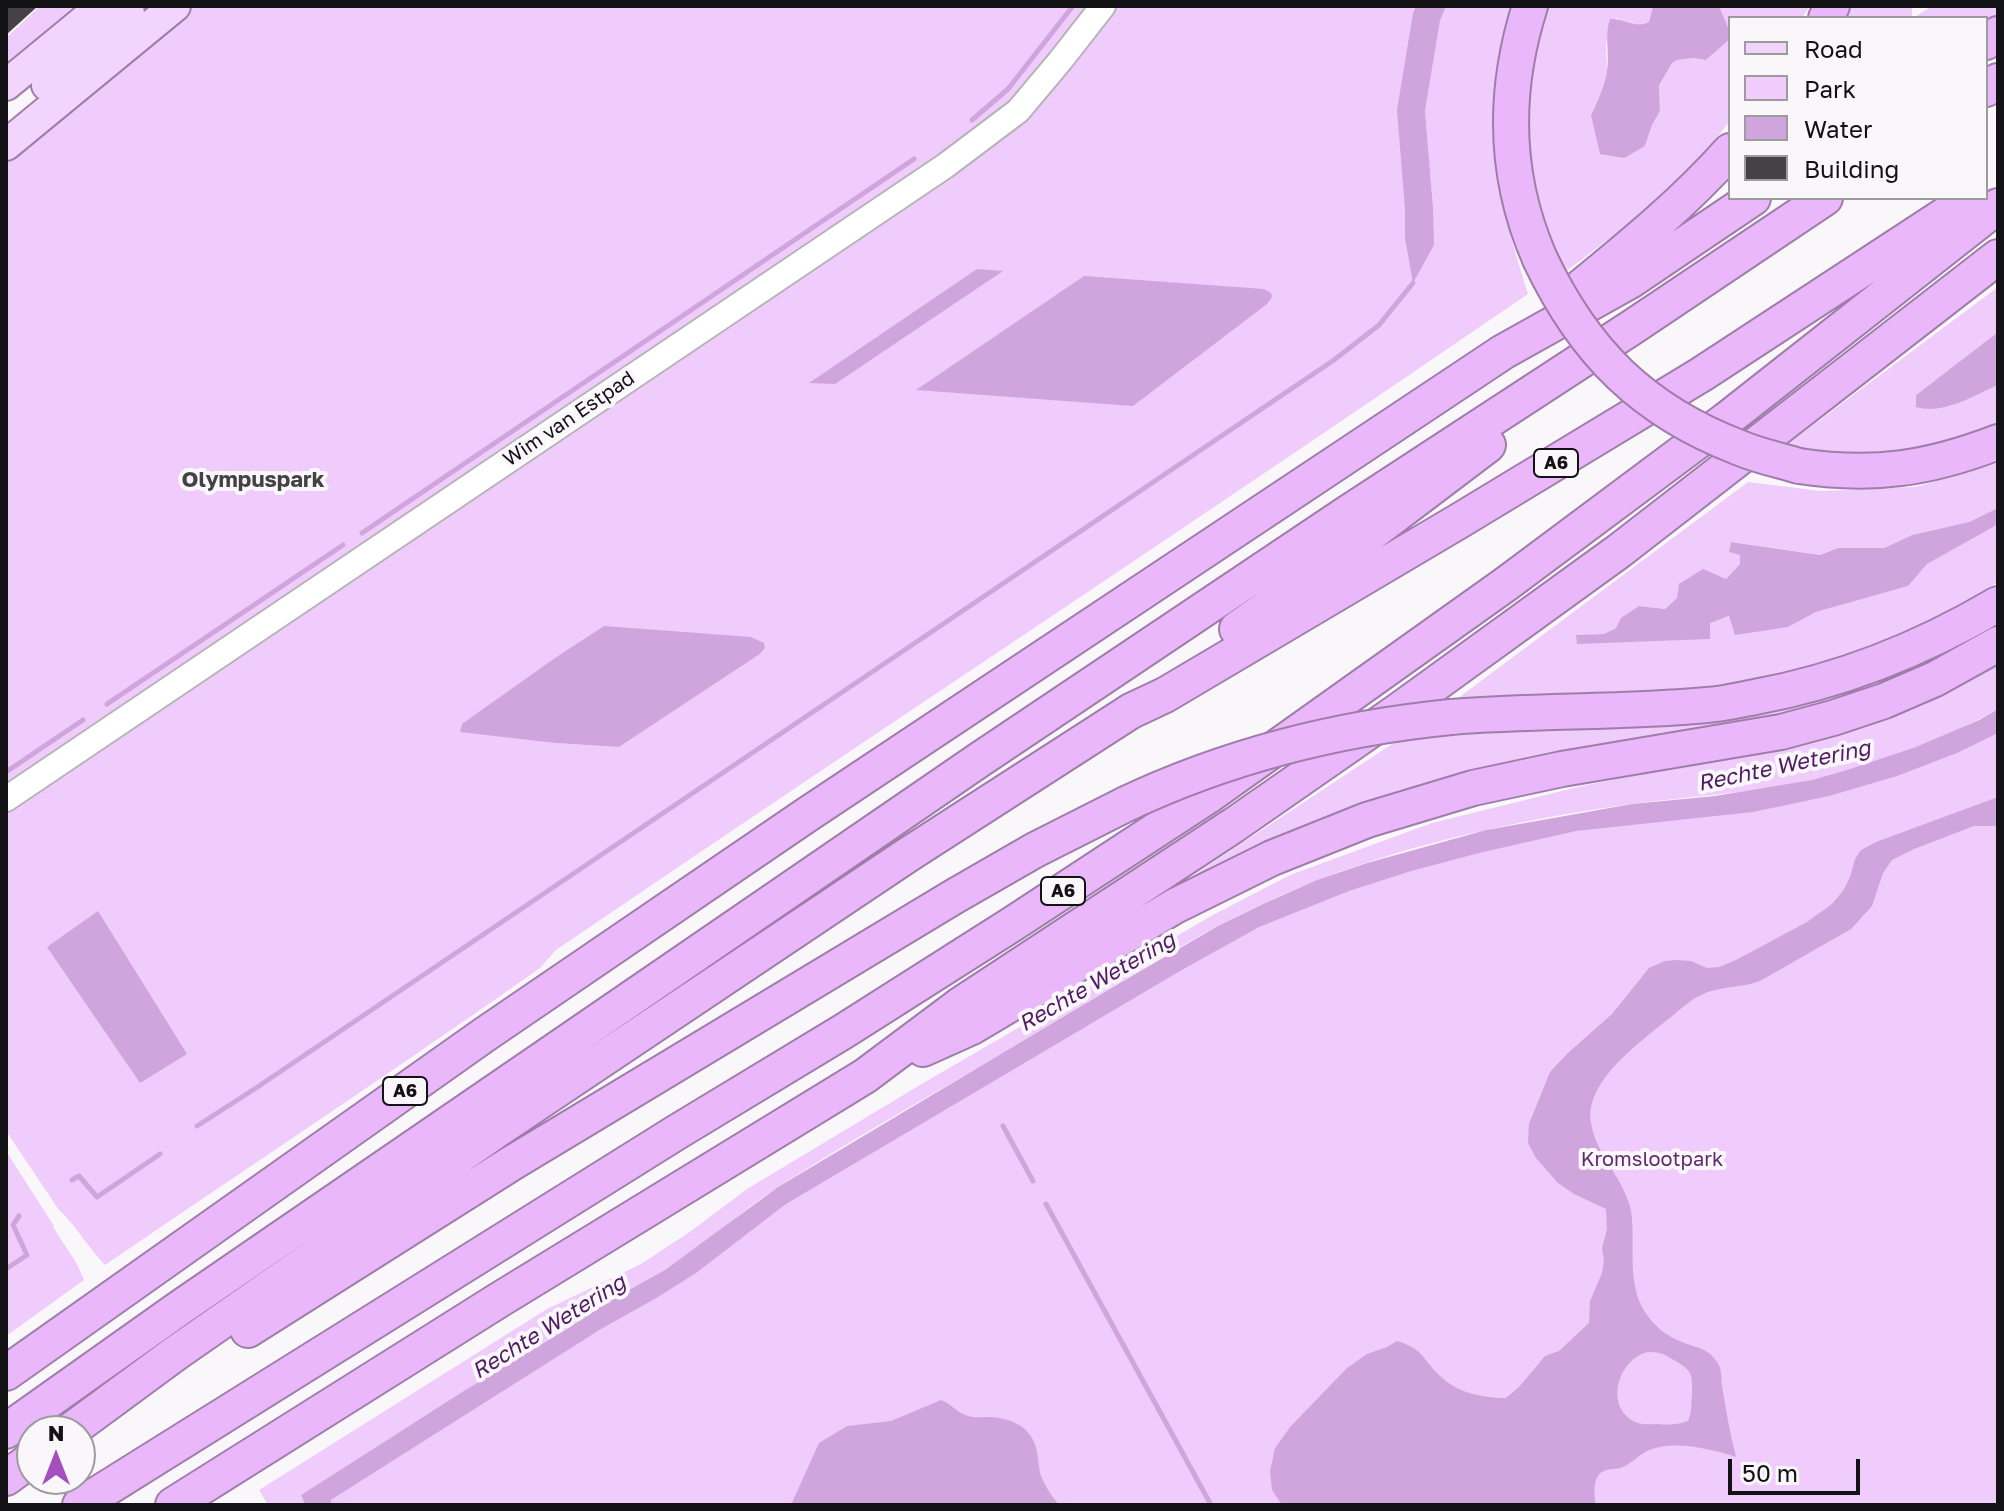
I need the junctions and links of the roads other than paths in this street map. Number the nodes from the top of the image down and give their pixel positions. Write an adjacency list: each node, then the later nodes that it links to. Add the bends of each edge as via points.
1 (1103, 6): 20 (street, Wim van Estpad, via 1018,111 945,166)
2 (1530, 6): 16 (highway, bridge, via 1510,116 1516,185 1553,288 1615,371 1643,396 1701,432 1799,466 1830,471 1921,466)
3 (120, 8): 4 (street); 5 (main road); 6 (main road, via 123,21)
4 (167, 13): 7 (main road)
5 (6, 85)
6 (6, 119)
7 (6, 145)
8 (1728, 153): 15 (highway, A6, via 1667,214)
9 (1750, 200): 15 (highway, A6, via 1630,281)
10 (1822, 200): 14 (highway, A6)
11 (1968, 200): 19 (highway, A6, via 1689,382)
12 (1998, 206): 26 (highway, A6, via 1726,420 1211,794 844,1031)
13 (1998, 257): 21 (highway, A6, via 1541,608 1234,825 960,1005)
14 (1634, 326): 19 (highway, A6, via 1465,464 1157,684); 25 (highway, A6, via 979,760)
15 (1503, 352): 22 (highway, A6, via 769,840)
16 (1998, 442)
17 (1998, 604): 24 (highway, A6, bridge, via 1889,659 1778,693 1710,705 1391,724 1306,741 1219,767 1126,804 955,896 512,1163)
18 (1998, 644): 21 (highway, A6, via 1935,679 1833,718 1473,788 1367,820 1272,858 1175,906 972,1027)
19 (1131, 711): 23 (highway, A6, via 494,1132)
20 (6, 799)
21 (865, 1076): 27 (highway, A6)
22 (6, 1373)
23 (92, 1415)
24 (96, 1423)
25 (6, 1431)
26 (80, 1505)
27 (173, 1505)

